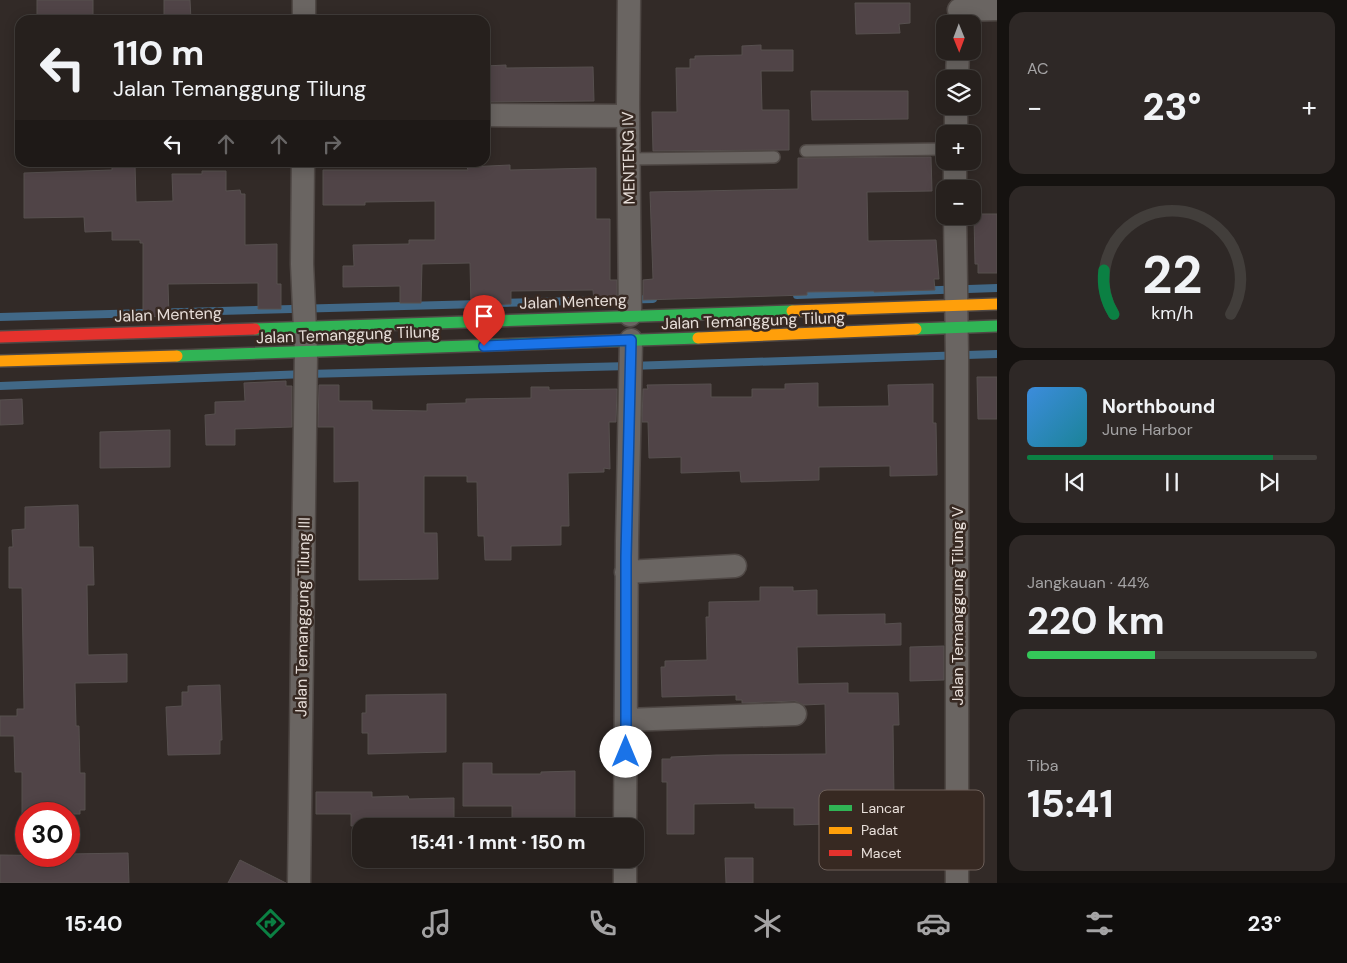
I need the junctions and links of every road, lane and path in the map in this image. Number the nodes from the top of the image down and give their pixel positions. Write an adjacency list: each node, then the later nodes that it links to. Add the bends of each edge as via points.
1 (304, 0): 5 (street)
2 (629, 0): 7 (street, MENTENG IV)
3 (997, 8): 4 (street)
4 (959, 11)
5 (304, 15)
6 (490, 115): 7 (street)
7 (628, 116): 11 (street, MENTENG IV)
8 (936, 149): 9 (lane)
9 (806, 151)
10 (774, 157): 11 (lane)
11 (628, 159): 16 (street, MENTENG IV)
12 (303, 167): 17 (street, Jalan Temanggung Tilung III)
13 (956, 225): 15 (street, Jalan Temanggung Tilung V)
14 (997, 304): 15 (street, Jalan Menteng)
15 (956, 305): 16 (street, Jalan Menteng); 19 (street, Jalan Temanggung Tilung V)
16 (630, 315): 17 (street, Jalan Menteng)
17 (304, 326): 20 (street, Jalan Menteng); 22 (street, Jalan Temanggung Tilung III)
18 (997, 326): 19 (street, Jalan Temanggung Tilung)
19 (957, 328): 21 (street, Jalan Temanggung Tilung); 28 (street, Jalan Temanggung Tilung V)
20 (0, 336)
21 (631, 340): 22 (street, Jalan Temanggung Tilung); 25 (street)
22 (306, 352): 23 (street, Jalan Temanggung Tilung); 32 (street, Jalan Temanggung Tilung III)
23 (0, 361)
24 (735, 566): 25 (street)
25 (626, 572): 27 (street)
26 (795, 714): 27 (street)
27 (626, 720): 29 (street)
28 (957, 790)
29 (625, 818)
30 (625, 868): 33 (street)
31 (957, 870): 34 (street, Jalan Temanggung Tilung V)
32 (300, 883)
33 (625, 883)
34 (957, 883)

